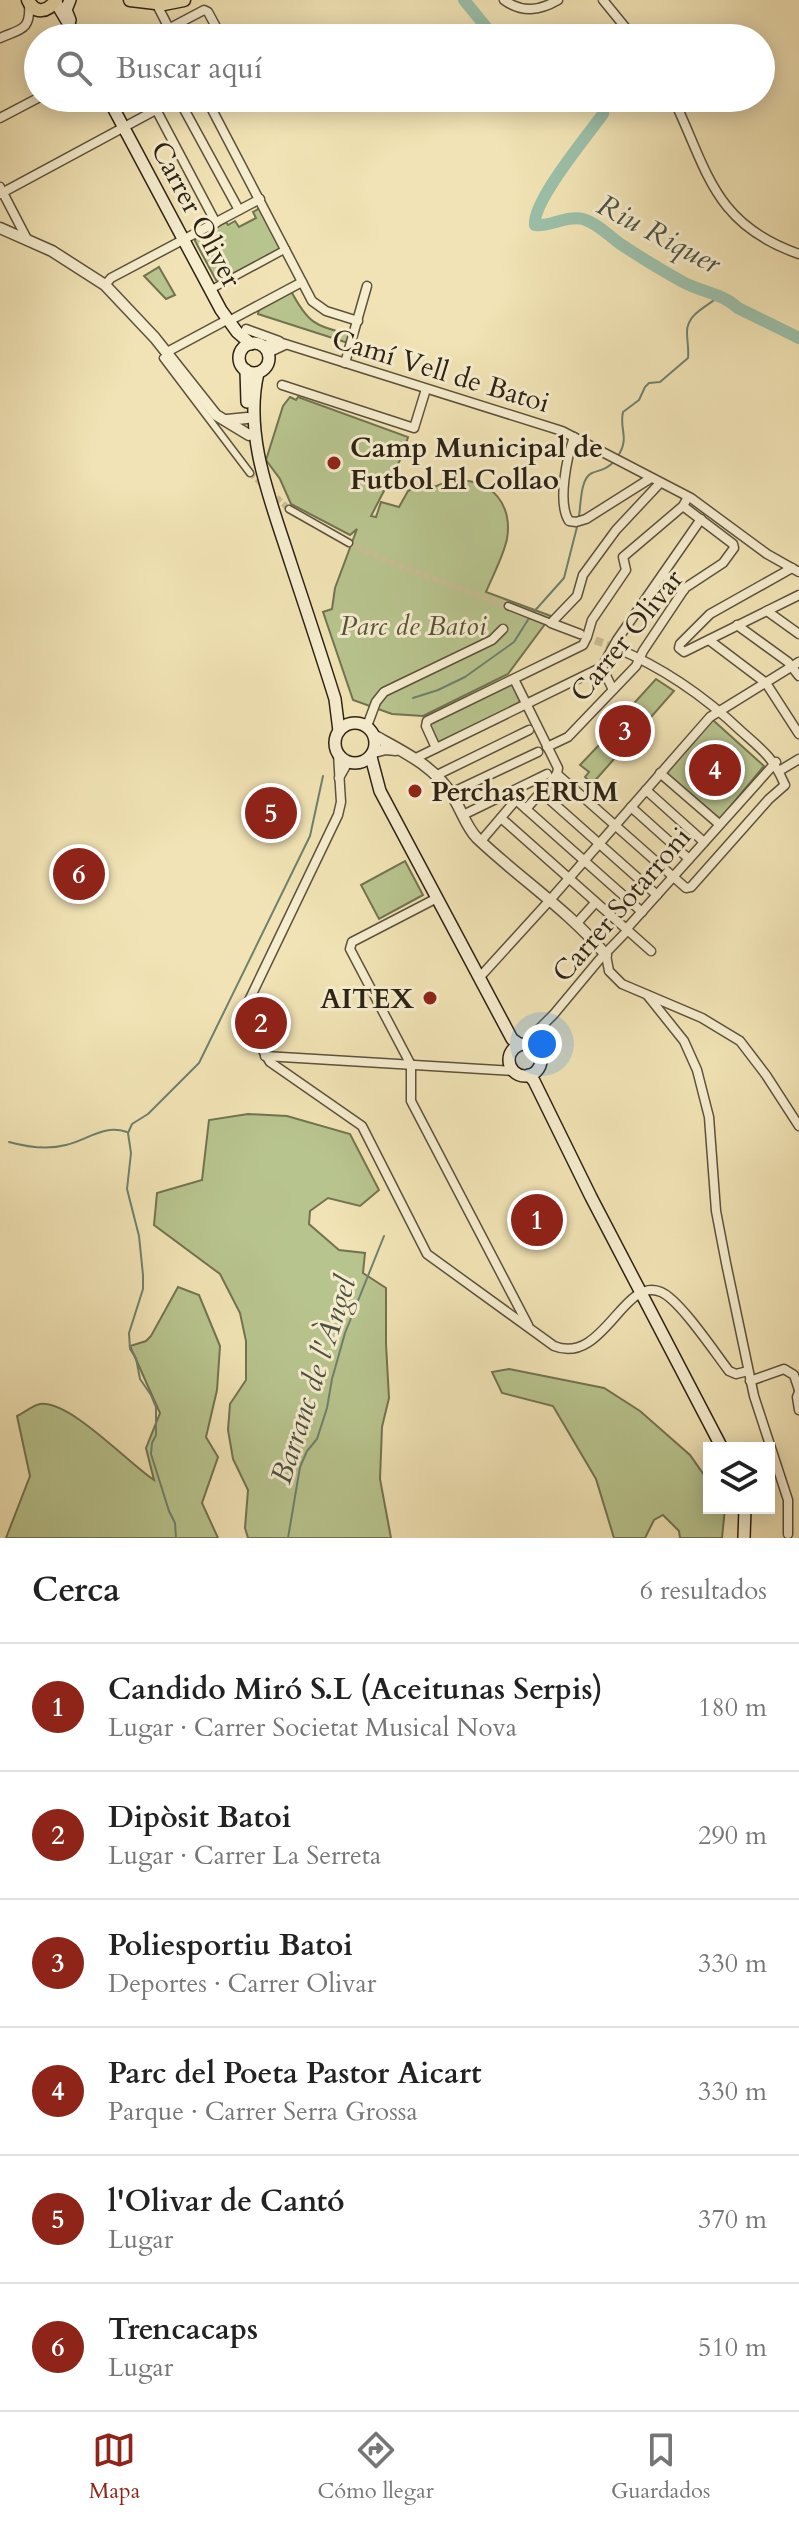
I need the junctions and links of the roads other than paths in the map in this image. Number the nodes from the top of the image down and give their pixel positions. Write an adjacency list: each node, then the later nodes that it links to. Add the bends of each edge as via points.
1 (70, 0): 12 (main road, via 66,12)
2 (130, 0): 9 (main road)
3 (184, 0): 9 (main road)
4 (504, 0): 6 (street, via 527,10)
5 (603, 0): 16 (street)
6 (554, 1)
7 (28, 2): 8 (main road, via 36,10); 10 (street)
8 (53, 3): 11 (main road)
9 (156, 3): 13 (street)
10 (26, 24)
11 (67, 24)
12 (71, 24)
13 (166, 24)
14 (177, 24): 15 (street, via 206,11)
15 (214, 24)
16 (623, 24)
17 (24, 26): 18 (street)
18 (0, 38)
19 (24, 105): 26 (street)
20 (115, 112): 27 (main road, Carrer Oliver)
21 (153, 112): 27 (street)
22 (158, 112): 31 (street)
23 (186, 112): 30 (street)
24 (213, 112): 29 (street)
25 (679, 112): 36 (street, via 723,203 756,234)
26 (0, 118)
27 (124, 128): 28 (street); 34 (main road, Carrer Oliver)
28 (1, 191): 33 (street)
29 (260, 199): 30 (street); 35 (street)
30 (239, 210): 31 (street)
31 (216, 223): 34 (street)
32 (0, 228): 33 (street)
33 (27, 239): 38 (street)
34 (183, 241): 38 (street); 40 (main road, Carrer Oliver)
35 (286, 249): 37 (street); 40 (street)
36 (799, 254)
37 (302, 282): 41 (street); 42 (street, via 318,306)
38 (105, 285): 46 (street)
39 (367, 286): 42 (street)
40 (210, 290): 41 (main road, Carrer Oliver)
41 (225, 318): 45 (main road, Carrer Oliver); 46 (street)
42 (358, 321): 47 (street)
43 (246, 329): 44 (street, Camí Vell de Batoi)
44 (283, 343): 45 (street, Camí Vell de Batoi); 47 (street, Camí Vell de Batoi)
45 (256, 348): 48 (main road, Carrer Oliver, via 240,363); 48 (main road, via 268,365)
46 (165, 355): 52 (street); 55 (street)
47 (345, 363): 50 (street, Camí Vell de Batoi)
48 (252, 372): 51 (main road); 58 (main road)
49 (282, 385): 50 (street, via 414,428)
50 (426, 389): 54 (street, Camí Vell de Batoi)
51 (247, 418): 52 (street); 53 (main road)
52 (225, 421): 53 (street)
53 (249, 435): 58 (main road)
54 (577, 439): 56 (street, Camí Vell de Batoi); 56 (street, via 564,489 565,516 573,522)
55 (250, 473)
56 (651, 478): 57 (street, Camí Vell de Batoi)
57 (660, 483): 59 (street, Camí Vell de Batoi); 70 (street, via 616,530 583,575 577,596)
58 (268, 491): 84 (main road)
59 (688, 497): 60 (street); 64 (street, Camí Vell de Batoi)
60 (683, 506): 62 (street); 81 (street, via 623,557 627,569 592,620 583,645)
61 (289, 509): 63 (street)
62 (701, 519): 65 (street); 66 (street, Carrer Olivar, via 735,546 723,563)
63 (349, 543)
64 (795, 570): 75 (street, via 710,614 679,648 684,652)
65 (663, 574): 66 (street); 79 (street)
66 (684, 590): 77 (street, Carrer Olivar)
67 (799, 595): 69 (street)
68 (508, 606): 70 (street)
69 (767, 611): 71 (street); 74 (street)
70 (551, 623): 73 (street)
71 (737, 625): 75 (street); 78 (street)
72 (503, 629): 90 (street, via 496,638 384,692 376,702)
73 (580, 634)
74 (799, 634)
75 (709, 640): 82 (street)
76 (616, 648): 77 (street)
77 (641, 658): 83 (street, Carrer Olivar); 86 (street)
78 (796, 664): 80 (street); 82 (street)
79 (602, 667): 83 (street); 85 (street)
80 (799, 676)
81 (514, 679): 85 (street); 92 (street, via 427,721)
82 (766, 683): 86 (street); 91 (street)
83 (613, 690): 93 (street, Carrer Olivar, via 568,737)
84 (335, 699): 87 (main road); 89 (main road)
85 (525, 704): 92 (street); 93 (street)
86 (719, 711): 100 (street); 101 (street)
87 (353, 723): 89 (main road); 90 (main road)
88 (529, 730): 104 (street)
89 (339, 731): 95 (main road)
90 (371, 731): 94 (street); 96 (main road)
91 (799, 734)
92 (436, 748): 97 (street)
93 (543, 749): 103 (street); 109 (street, Carrer Olivar)
94 (402, 751): 96 (street, via 386,749); 97 (street)
95 (338, 754): 99 (main road); 105 (street)
96 (372, 755): 99 (main road); 107 (main road)
97 (419, 756): 104 (street)
98 (799, 759): 100 (street, Carrer Sotarroni)
99 (351, 763): 105 (street); 107 (main road)
100 (777, 767): 116 (street, Carrer Sotarroni); 123 (street, via 784,784 691,887)
101 (660, 773): 106 (street); 116 (street)
102 (547, 774): 110 (street)
103 (557, 774): 108 (street); 117 (street)
104 (435, 776): 109 (street)
105 (339, 779): 137 (street, via 338,815 243,1013)
106 (646, 790): 112 (street); 119 (street)
107 (380, 791): 126 (main road)
108 (541, 792): 113 (street); 120 (street)
109 (451, 793): 114 (street)
110 (508, 793): 111 (street); 114 (street)
111 (516, 800): 113 (street); 115 (street)
112 (631, 807): 117 (street); 121 (street)
113 (526, 809): 122 (street)
114 (463, 815): 118 (street)
115 (501, 818): 118 (street); 124 (street)
116 (719, 824): 119 (street, Carrer Sotarroni)
117 (615, 825): 120 (street); 123 (street)
118 (481, 841): 127 (street)
119 (704, 842): 121 (street, Carrer Sotarroni)
120 (599, 843): 122 (street); 125 (street)
121 (689, 859): 123 (street, Carrer Sotarroni)
122 (583, 861): 124 (street); 129 (street)
123 (673, 876): 125 (street, Carrer Sotarroni)
124 (568, 879): 127 (street); 128 (street)
125 (657, 895): 129 (street, Carrer Sotarroni)
126 (437, 898): 134 (main road); 138 (street, via 350,945)
127 (550, 900): 130 (street); 134 (street)
128 (595, 903): 130 (street); 131 (street)
129 (642, 912): 131 (street, Carrer Sotarroni)
130 (577, 923): 133 (street)
131 (627, 931): 132 (street); 133 (street, Carrer Sotarroni)
132 (651, 951)
133 (606, 955): 135 (street, via 618,981); 136 (street, Carrer Sotarroni)
134 (479, 978): 136 (main road)
135 (648, 996): 141 (street, via 735,1037); 144 (street, via 691,1054 710,1124 716,1211)
136 (522, 1043): 139 (main road); 140 (main road, via 536,1048 541,1058)
137 (265, 1056): 138 (street); 143 (street, via 362,1126 427,1254)
138 (411, 1065): 139 (street); 143 (street, via 411,1101)
139 (509, 1068): 140 (main road)
140 (533, 1076): 142 (main road)
141 (799, 1126)
142 (641, 1292): 143 (street, via 579,1347 561,1349); 144 (street, via 664,1293 729,1371); 147 (main road)
143 (529, 1328)
144 (749, 1376): 145 (street, via 787,1369); 149 (street, via 788,1500)
145 (799, 1391): 146 (street)
146 (799, 1410)
147 (719, 1442)
148 (745, 1514): 150 (main road)
149 (788, 1534)
150 (744, 1538)

